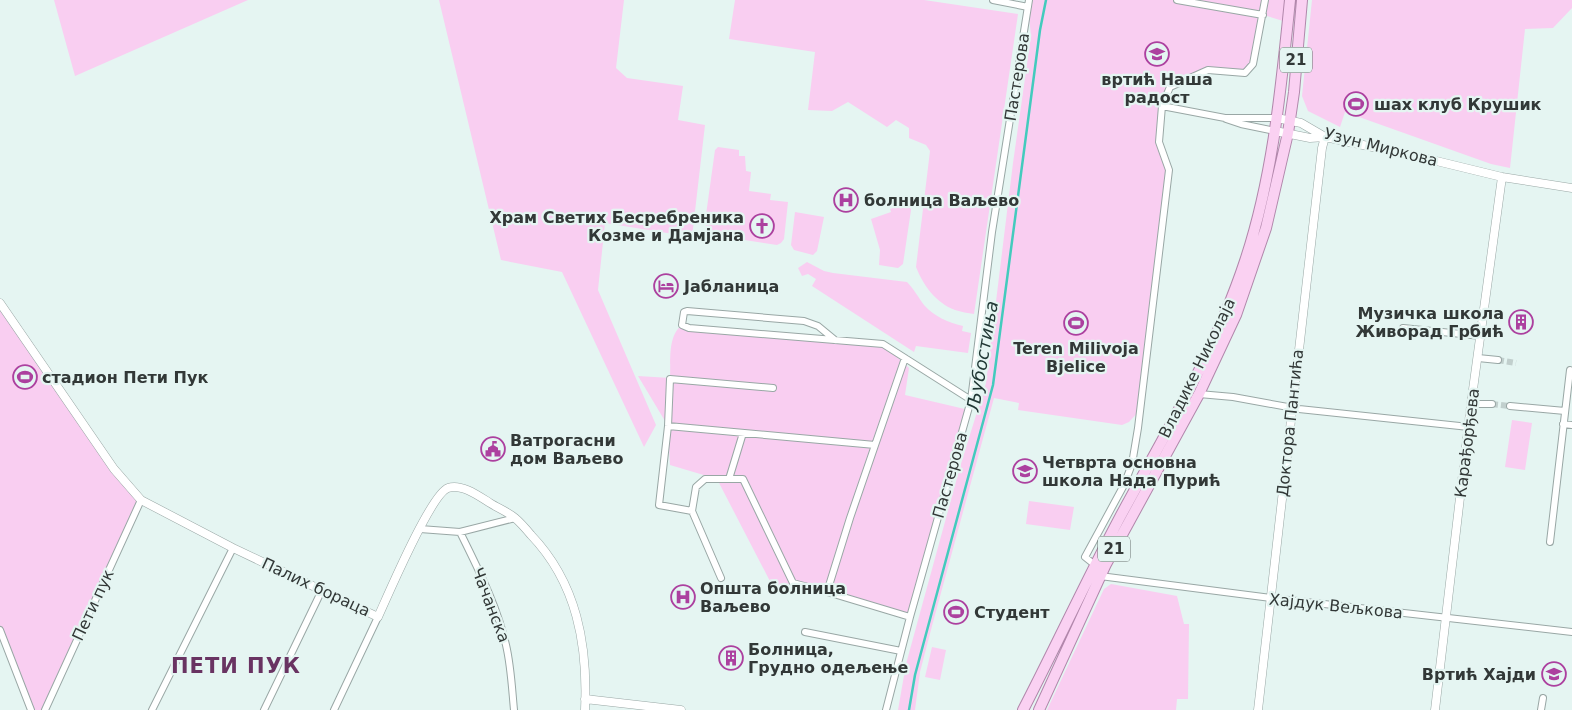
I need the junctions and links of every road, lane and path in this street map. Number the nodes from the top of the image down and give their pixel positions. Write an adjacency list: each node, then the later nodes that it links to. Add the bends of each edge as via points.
1 (993, 0): 6 (street)
2 (1177, 0): 7 (street)
3 (1265, 0): 7 (street)
4 (1290, 0): 10 (main road, Владике Николаја / 21)
5 (1302, 0): 11 (main road, Владике Николаја / 21)
6 (1029, 3): 27 (street, Пастерова, via 992,232)
7 (1263, 15): 8 (street, via 1253,64 1245,73 1208,70 1170,87)
8 (1162, 106): 9 (street, Узун Миркова); 48 (street, via 1159,142 1169,170 1147,366 1132,464 1124,486 1085,557)
9 (1225, 118): 10 (street, Узун Миркова); 12 (street)
10 (1277, 118): 11 (street, Узун Миркова); 12 (main road, Владике Николаја / 21)
11 (1290, 120): 13 (main road, Владике Николаја / 21); 14 (street, Узун Миркова)
12 (1275, 131): 13 (street); 48 (main road, Владике Николаја / 21, via 1255,226 1228,308 1188,393)
13 (1288, 133): 14 (street, via 1310,138); 26 (main road, Владике Николаја / 21, via 1251,277)
14 (1325, 137): 15 (street, Узун Миркова); 32 (street, Доктора Пантића)
15 (1502, 177): 16 (street, Узун Миркова); 19 (street, Карађорђева)
16 (1572, 188)
17 (0, 303): 41 (street, via 114,469)
18 (1404, 328): 19 (street)
19 (1481, 336): 22 (street, Карађорђева)
20 (835, 340): 20 (street, via 684,327 682,317 687,311 804,321 818,326); 21 (street, via 883,344)
21 (905, 358): 27 (street); 39 (street)
22 (1478, 358): 23 (street); 29 (street, Карађорђева)
23 (1498, 360)
24 (1571, 371): 28 (street)
25 (773, 388): 36 (street, via 670,379)
26 (1199, 394): 32 (street, via 1233,396); 49 (main road, Владике Николаја / 21)
27 (971, 400): 55 (street, Пастерова)
28 (1569, 401): 33 (street)
29 (1471, 404): 30 (street); 37 (street, Карађорђева)
30 (1492, 404)
31 (1510, 406): 33 (street)
32 (1292, 407): 37 (street); 53 (street, Доктора Пантића)
33 (1565, 411): 34 (street)
34 (1563, 424): 35 (street); 46 (street)
35 (1572, 425)
36 (668, 426): 38 (street); 42 (street, via 659,505)
37 (1468, 428): 56 (street, Карађорђева)
38 (743, 433): 39 (street); 40 (street)
39 (874, 445): 52 (street)
40 (729, 479): 42 (street, via 705,479 696,487); 52 (street, via 743,479 793,583)
41 (141, 500): 47 (street, Палих бораца); 64 (street, Пети пук)
42 (692, 511): 50 (street)
43 (515, 518): 44 (street, Палих бораца, via 477,495 457,487 448,488 438,496); 45 (street); 62 (street, via 545,549 576,612 586,662)
44 (420, 529): 45 (street); 54 (street, Палих бораца)
45 (460, 532): 68 (street, Чачанска, via 498,616 507,648)
46 (1550, 542)
47 (233, 548): 51 (street, Палих бораца); 65 (street)
48 (1095, 565): 72 (main road, Владике Николаја / 21)
49 (1100, 576): 53 (street, Хајдук Вељкова); 73 (main road, Владике Николаја / 21)
50 (722, 578)
51 (322, 590): 54 (street, Палих бораца); 66 (street)
52 (827, 592): 55 (street)
53 (1271, 598): 56 (street, Хајдук Вељкова); 74 (street, Доктора Пантића)
54 (378, 617): 67 (street)
55 (910, 617): 60 (street, Пастерова)
56 (1446, 618): 59 (street, Хајдук Вељкова); 75 (street, Карађорђева)
57 (0, 630): 63 (street)
58 (805, 632): 60 (street)
59 (1572, 632)
60 (901, 651): 71 (street, Пастерова)
61 (1543, 698): 76 (street)
62 (585, 699): 69 (street); 70 (street)
63 (31, 710)
64 (45, 710)
65 (152, 710)
66 (264, 710)
67 (334, 710)
68 (514, 710)
69 (585, 710)
70 (681, 710)
71 (886, 710)
72 (1023, 710)
73 (1039, 710)
74 (1258, 710)
75 (1435, 710)
76 (1541, 710)

